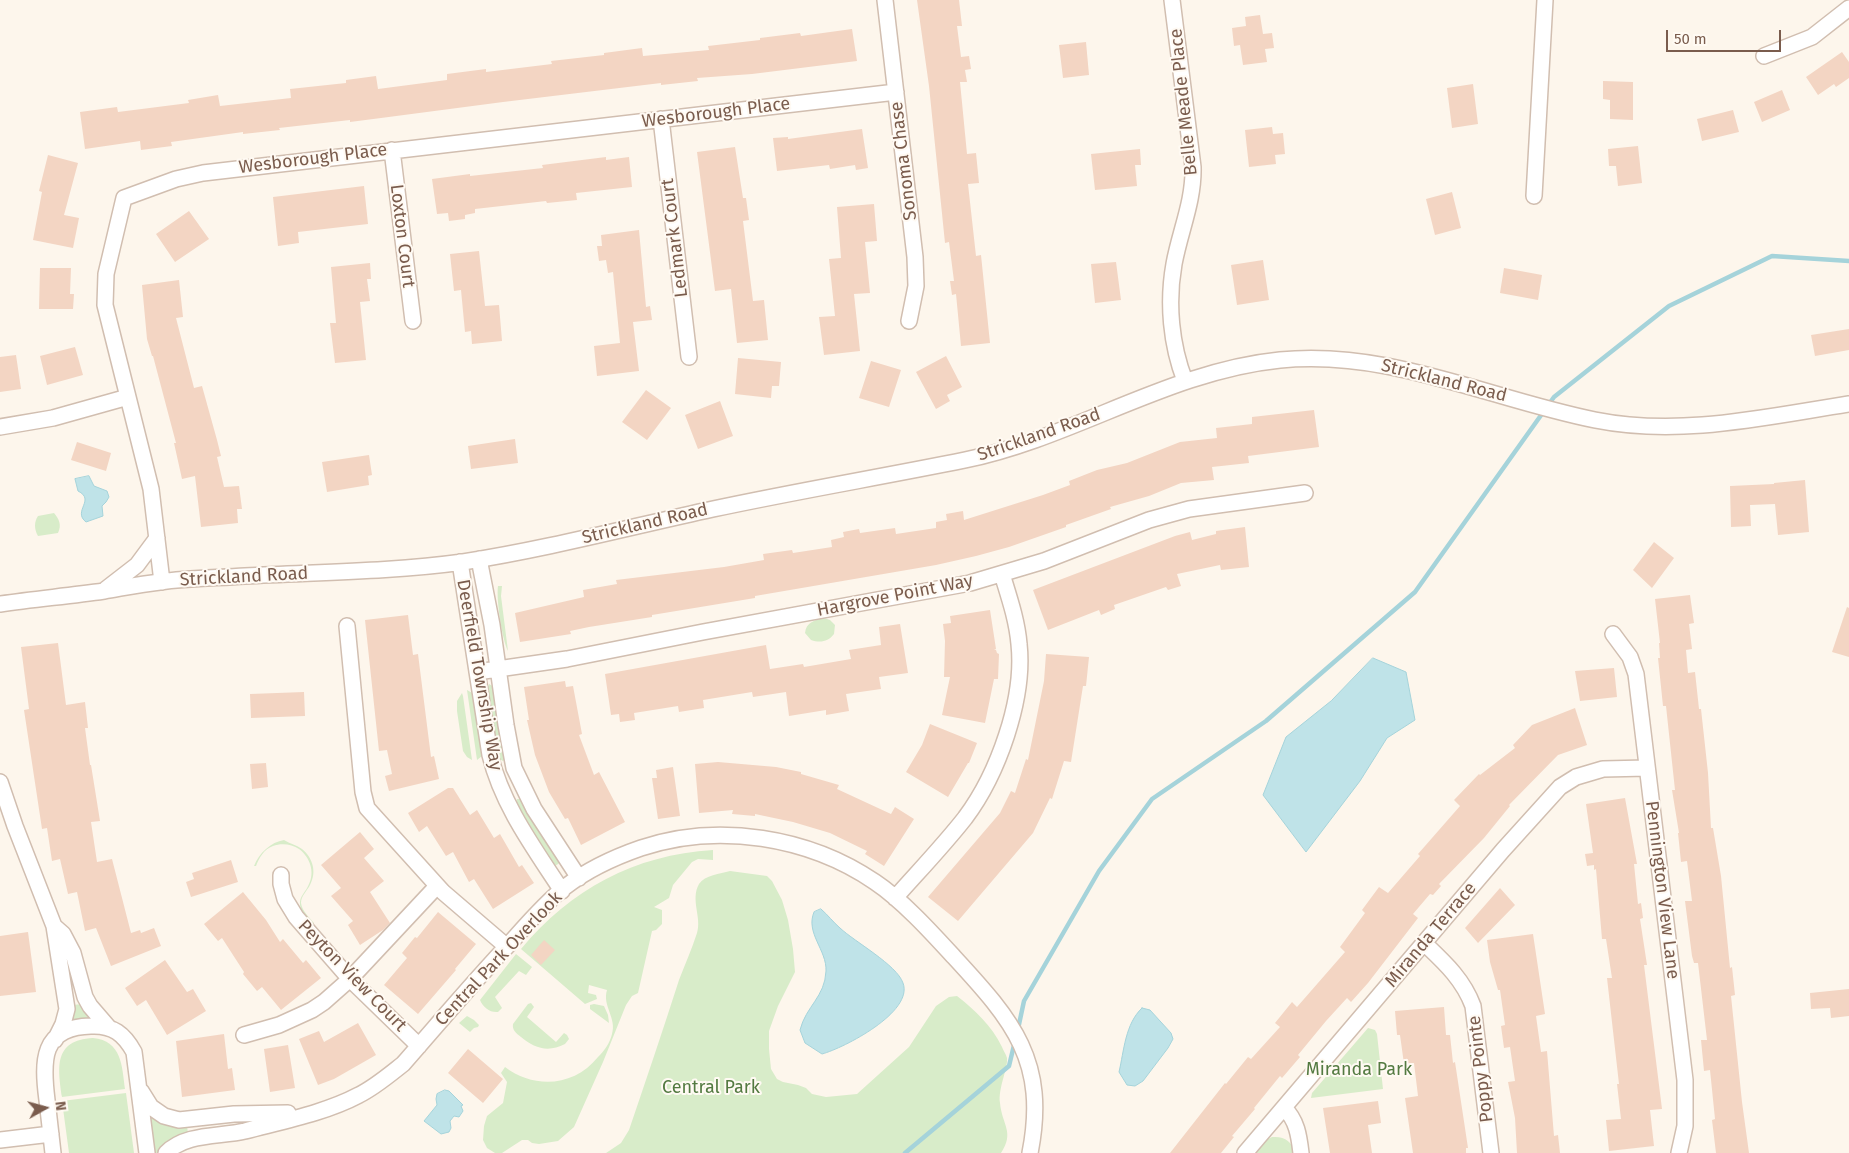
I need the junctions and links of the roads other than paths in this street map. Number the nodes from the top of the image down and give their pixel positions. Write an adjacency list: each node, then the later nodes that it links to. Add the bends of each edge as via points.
1 (885, 0): 6 (street, Sonoma Chase)
2 (1172, 0): 13 (street, Belle Meade Place, via 1193,168 1192,194 1174,263 1172,290 1174,342)
3 (1545, 0): 9 (street)
4 (1849, 8): 5 (street, via 1812,37)
5 (1764, 56)
6 (896, 92): 7 (street, Wesborough Place); 11 (street, Sonoma Chase, via 916,272)
7 (661, 119): 8 (street, Wesborough Place); 12 (street, Ledmark Court)
8 (392, 150): 10 (street, Loxton Court); 14 (street, Wesborough Place, via 203,173 124,198 104,289 108,320)
9 (1534, 196)
10 (413, 321)
11 (909, 322)
12 (689, 358)
13 (1185, 381): 15 (street, Strickland Road, via 1260,362 1300,358 1342,359 1426,374 1595,420 1656,426 1729,423); 19 (street, Strickland Road, via 993,454)
14 (128, 397): 16 (street, via 53,418); 18 (street, Wesborough Place, via 151,490)
15 (1849, 404)
16 (0, 427)
17 (1304, 493): 21 (street, Hargrove Point Way, via 1189,509 1149,520)
18 (157, 538): 22 (street, Wesborough Place); 23 (street, via 137,565)
19 (479, 559): 20 (street, Strickland Road); 29 (street, Deerfield Township Way)
20 (460, 562): 22 (street, Strickland Road, via 368,571); 30 (street, Deerfield Township Way)
21 (1002, 574): 29 (street, Hargrove Point Way, via 970,584); 37 (street, via 1016,620 1020,661 1017,692 1007,732 986,785 965,818)
22 (162, 582): 23 (street, Strickland Road)
23 (103, 591): 24 (street, Strickland Road)
24 (20, 601): 25 (street); 26 (street)
25 (0, 604)
26 (0, 608)
27 (347, 626): 35 (street, via 364,802 370,813)
28 (1613, 634): 31 (street, Pennington View Lane, via 1634,667)
29 (498, 669): 30 (street, Hargrove Point Way); 34 (street, Deerfield Township Way, via 514,768 538,816)
30 (477, 672): 36 (street, Deerfield Township Way, via 490,755 500,787)
31 (1647, 768): 39 (street, Miranda Terrace, via 1603,769 1576,777 1560,787); 58 (street, Pennington View Lane, via 1685,1080 1685,1126)
32 (0, 782): 38 (street)
33 (282, 875): 41 (street, Peyton View Court, via 283,892 289,908)
34 (579, 878): 36 (street, Central Park Overlook); 37 (street, Central Park Overlook, via 602,864 658,843 693,837 740,836 776,841 819,853 872,880)
35 (437, 886): 40 (street); 41 (street)
36 (562, 891): 40 (street, Central Park Overlook)
37 (895, 898): 54 (street, Central Park Overlook, via 970,975 1013,1030 1033,1081 1036,1106)
38 (54, 926): 42 (street, via 63,934 73,952 85,997); 44 (street, via 67,1009)
39 (1424, 943): 47 (street, Miranda Terrace); 57 (street, Poppy Pointe, via 1458,977 1473,1006)
40 (506, 946): 45 (street, Central Park Overlook)
41 (350, 979): 43 (street, via 312,1010 279,1025); 45 (street, Peyton View Court)
42 (109, 1028): 44 (street, via 90,1026 72,1029); 46 (street, via 127,1039 134,1052)
43 (244, 1035)
44 (54, 1040): 49 (street, via 47,1050 44,1074)
45 (419, 1046): 48 (street, Central Park Overlook, via 403,1064 374,1086 345,1102)
46 (139, 1089): 48 (street, Central Park Overlook, via 151,1107 164,1116 179,1120 229,1114); 52 (street)
47 (1284, 1108): 55 (street, Miranda Terrace); 56 (street, via 1297,1128)
48 (317, 1111): 53 (street, Central Park Overlook, via 245,1131 182,1141)
49 (51, 1134): 50 (street); 51 (street)
50 (0, 1140)
51 (54, 1153)
52 (147, 1153)
53 (166, 1153)
54 (1030, 1153)
55 (1245, 1153)
56 (1301, 1153)
57 (1491, 1153)
58 (1679, 1153)

